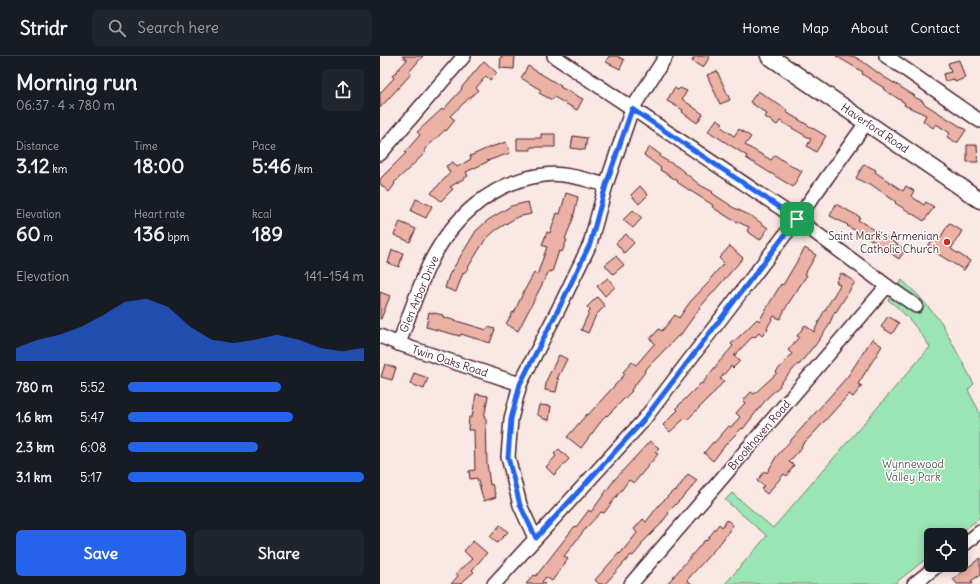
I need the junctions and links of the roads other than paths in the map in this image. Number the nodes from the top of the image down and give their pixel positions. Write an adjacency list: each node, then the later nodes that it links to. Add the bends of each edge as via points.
1 (464, 56): 9 (street)
2 (554, 56): 6 (street)
3 (666, 56): 6 (street)
4 (769, 56): 8 (main road, Haverford Road)
5 (886, 56): 7 (street)
6 (632, 109): 10 (street); 12 (street)
7 (980, 121)
8 (866, 122): 11 (main road, Haverford Road); 12 (street)
9 (380, 154)
10 (606, 185): 16 (street, Glen Arbor Drive, via 575,176 544,175 507,184 475,205 450,230 430,264); 17 (street, via 590,244)
11 (980, 200)
12 (797, 219): 13 (street); 19 (street, via 642,422)
13 (887, 286): 14 (street); 23 (street, Brookhaven Road)
14 (916, 306)
15 (380, 336): 16 (street, Twin Oaks Road)
16 (399, 344): 17 (street, Twin Oaks Road)
17 (520, 384): 19 (street, via 511,419 508,457 520,505)
18 (980, 532): 20 (street)
19 (536, 538): 22 (street)
20 (968, 541)
21 (929, 572): 24 (street)
22 (494, 584)
23 (631, 584)
24 (914, 584)

